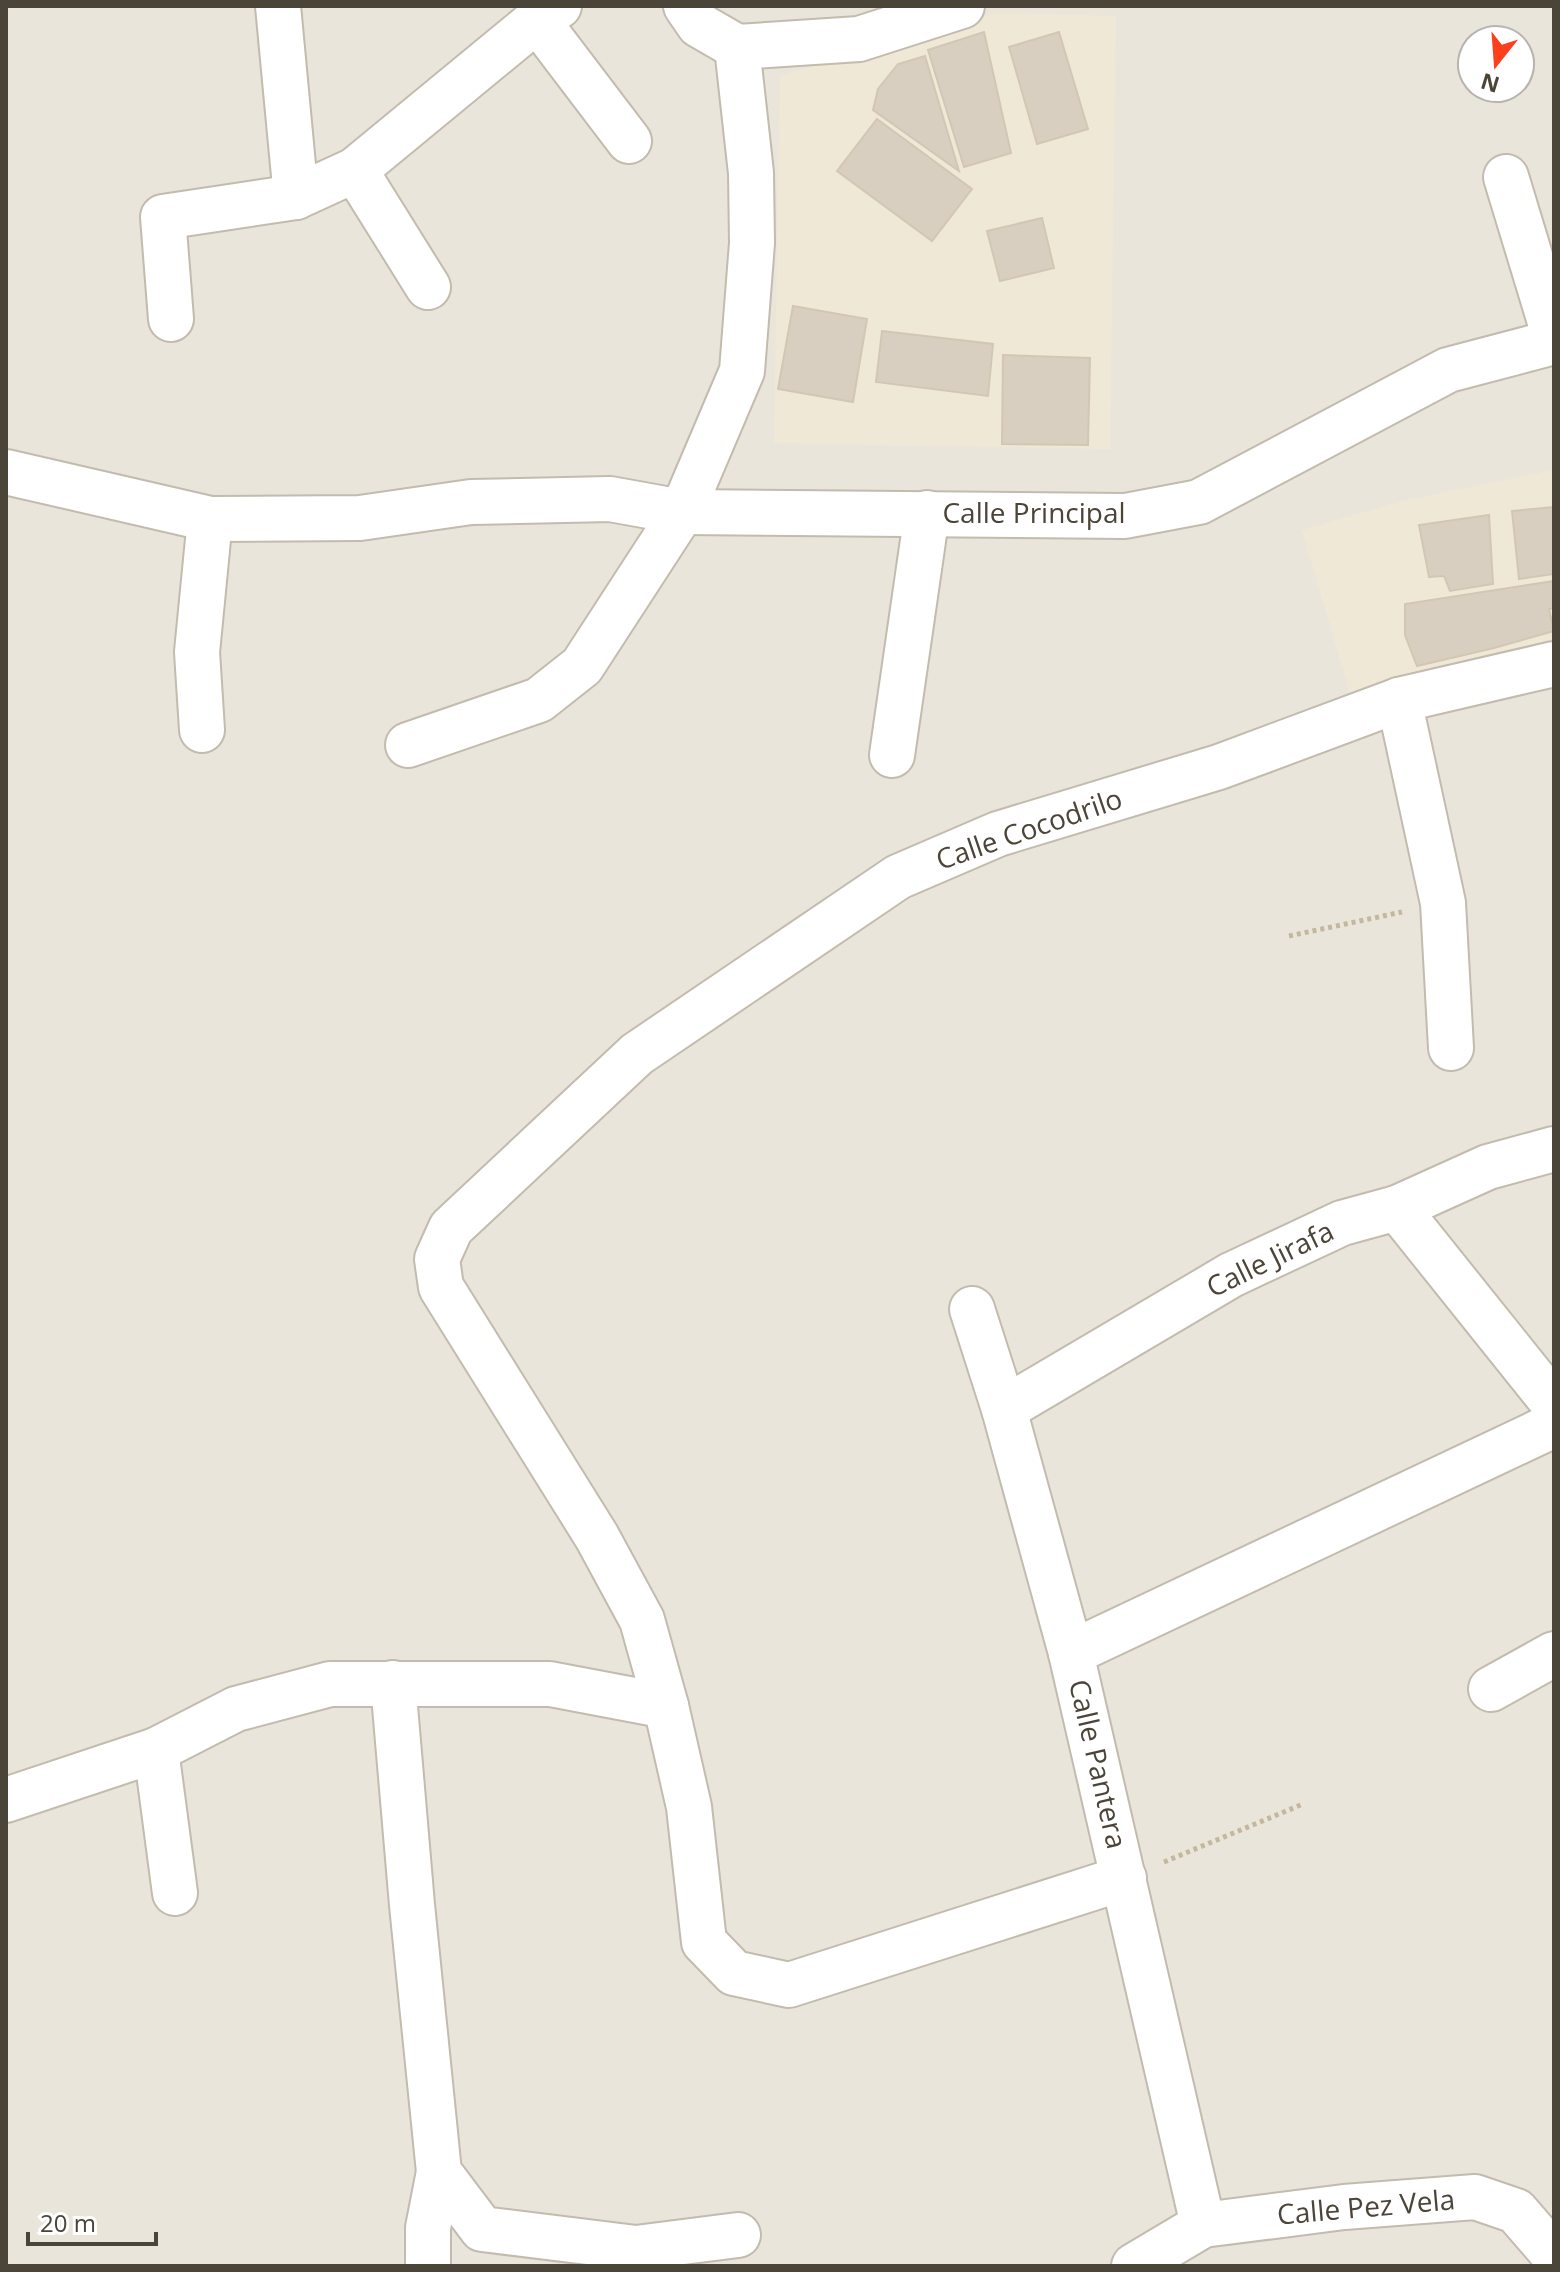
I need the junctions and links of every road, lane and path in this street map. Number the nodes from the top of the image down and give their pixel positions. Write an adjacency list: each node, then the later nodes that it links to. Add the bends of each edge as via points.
1 (278, 6): 9 (street)
2 (686, 6): 5 (street, via 699,25)
3 (962, 6): 5 (street, via 859,39)
4 (548, 13): 6 (street); 7 (street)
5 (737, 47): 15 (street, via 751,173 752,243 742,371)
6 (629, 141)
7 (355, 170): 9 (street); 10 (street)
8 (1506, 177): 12 (street)
9 (296, 197): 11 (street, via 163,217)
10 (428, 287)
11 (171, 319)
12 (1554, 335)
13 (1554, 342): 16 (street, Calle Principal, via 1448,370 1199,502 1125,516)
14 (6, 472): 17 (street, Calle Principal)
15 (682, 512): 16 (street, Calle Principal); 17 (street, Calle Principal, via 610,499 471,502 360,518); 21 (street, via 582,666 539,700)
16 (927, 513): 22 (street)
17 (210, 519): 20 (street, via 197,652)
18 (1554, 664): 19 (street, Calle Cocodrilo)
19 (1399, 700): 23 (street); 36 (street, Calle Cocodrilo, via 1219,767 998,834 898,877 637,1054 451,1228 437,1259 441,1287 597,1537 642,1620)
20 (202, 730)
21 (408, 745)
22 (892, 755)
23 (1443, 903): 24 (path); 25 (street)
24 (1289, 936)
25 (1451, 1048)
26 (1554, 1149): 27 (street, Calle Jirafa, via 1488,1167)
27 (1397, 1208): 29 (street); 30 (street, Calle Jirafa, via 1342,1223 1231,1275)
28 (972, 1309): 30 (street, Calle Pantera)
29 (1554, 1404)
30 (1004, 1409): 32 (street, Calle Pantera)
31 (1554, 1425): 32 (street)
32 (1071, 1653): 40 (street, Calle Pantera)
33 (1554, 1654): 35 (street)
34 (393, 1683): 36 (street, via 550,1684); 37 (street, via 330,1684 236,1709); 42 (street)
35 (1491, 1689)
36 (666, 1706): 40 (street, via 689,1807 704,1942 734,1973 789,1985)
37 (156, 1750): 38 (street); 41 (street)
38 (6, 1800)
39 (1303, 1804): 40 (path)
40 (1124, 1878): 43 (street, Calle Pantera)
41 (175, 1893)
42 (439, 2172): 44 (street, via 482,2229 636,2248); 46 (street, via 428,2228)
43 (1203, 2225): 45 (street, Calle Pez Vela, via 1475,2197 1516,2211); 47 (street)
44 (738, 2235)
45 (1554, 2255)
46 (428, 2266)
47 (1134, 2266)

